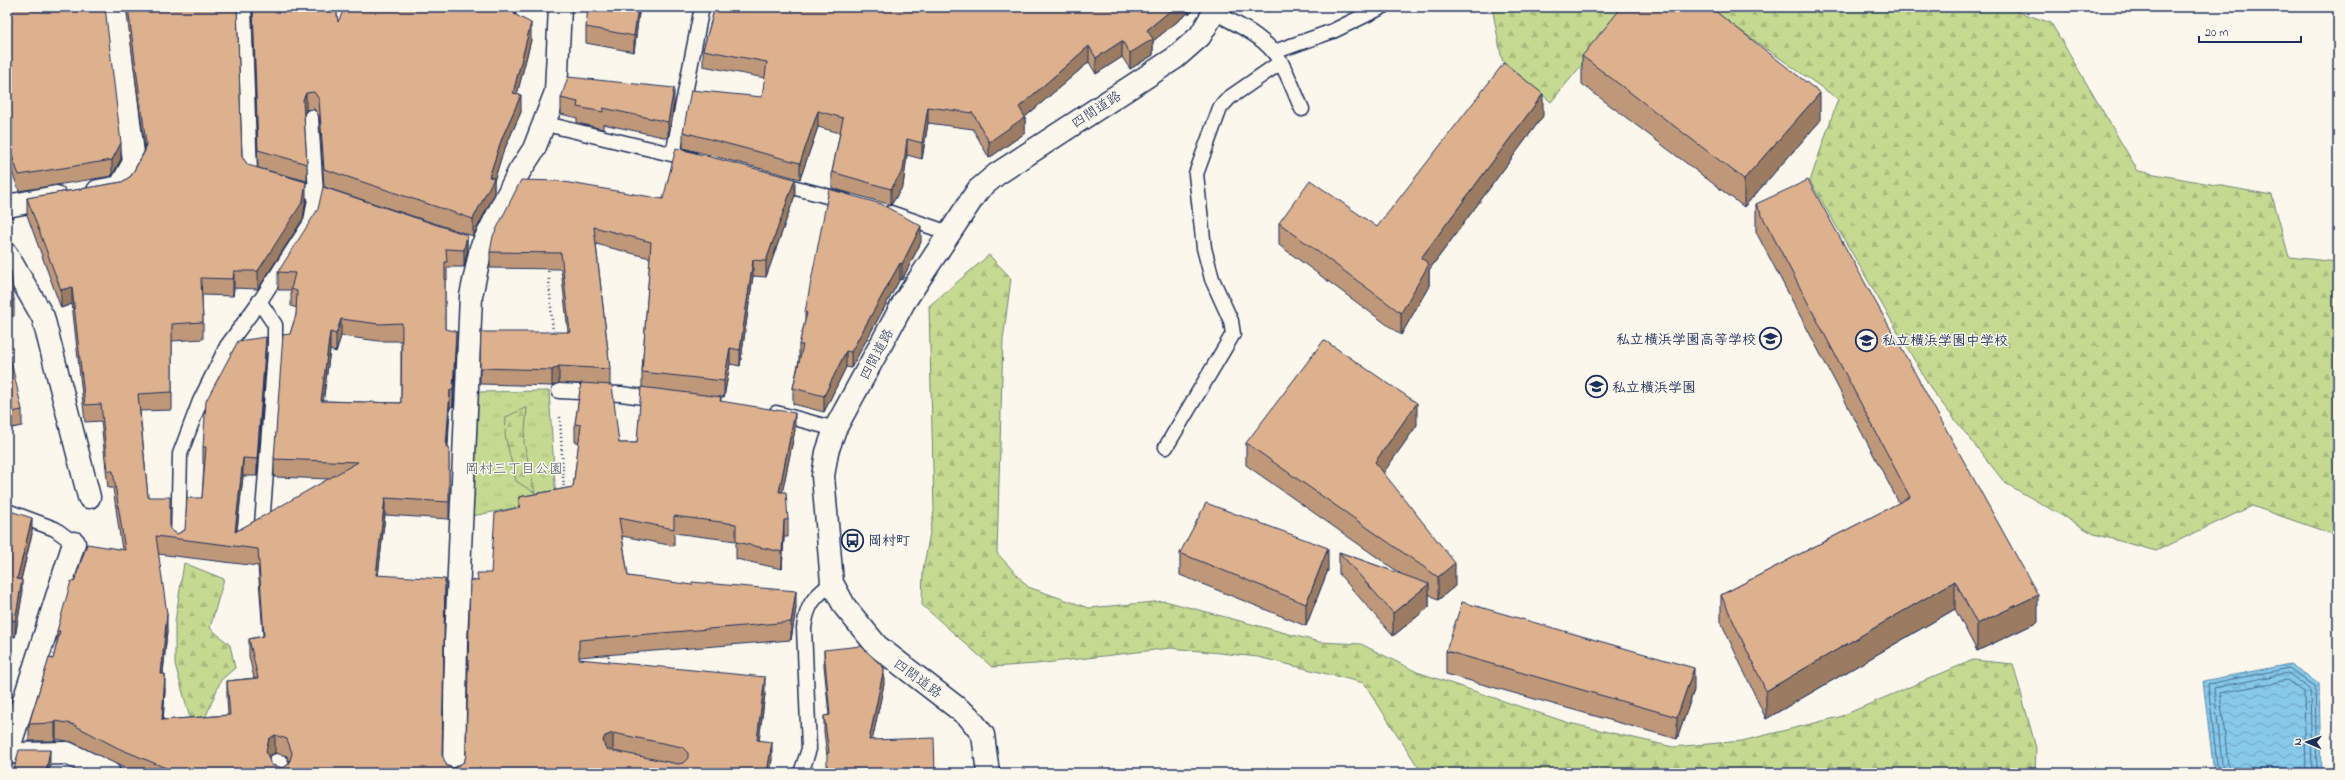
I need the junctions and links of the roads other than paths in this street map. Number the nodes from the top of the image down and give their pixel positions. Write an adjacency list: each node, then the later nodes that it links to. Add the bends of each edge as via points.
1 (115, 7): 17 (street, via 134,162 120,187)
2 (244, 7): 14 (lane, via 250,174)
3 (702, 7): 11 (lane)
4 (1382, 7): 7 (lane)
5 (556, 9): 10 (street, via 556,92)
6 (1216, 9): 7 (lane, via 1258,37); 19 (street, 四間道路, via 1200,36 1175,58 997,174 978,190)
7 (1277, 57): 8 (lane); 26 (lane, via 1220,108 1196,174 1204,248 1212,278 1231,321 1233,334)
8 (1302, 109)
9 (312, 117): 14 (lane)
10 (542, 123): 11 (lane); 35 (street, via 534,149 473,246 456,641)
11 (673, 154): 12 (lane)
12 (708, 164)
13 (766, 180): 16 (lane)
14 (316, 193): 15 (lane); 21 (lane, via 311,222)
15 (338, 200)
16 (858, 204)
17 (7, 206)
18 (881, 210): 19 (lane)
19 (949, 233): 25 (street, 四間道路, via 904,302)
20 (7, 255): 27 (street, via 43,318)
21 (259, 301): 29 (lane, via 275,325); 31 (lane, via 227,346 200,401 180,454)
22 (559, 391): 23 (lane, via 621,394)
23 (675, 401)
24 (762, 410): 25 (lane)
25 (835, 429): 32 (street, 四間道路, via 827,452 823,476)
26 (1166, 447)
27 (89, 497)
28 (7, 512): 30 (lane, via 55,529)
29 (262, 525)
30 (74, 543): 33 (street)
31 (178, 543)
32 (832, 582): 36 (lane, via 816,596 806,611 804,628 809,749); 37 (street, 四間道路, via 845,607 877,646 969,717 984,735)
33 (7, 754): 34 (street, via 67,753)
34 (109, 773)
35 (454, 773)
36 (801, 773)
37 (988, 773)

